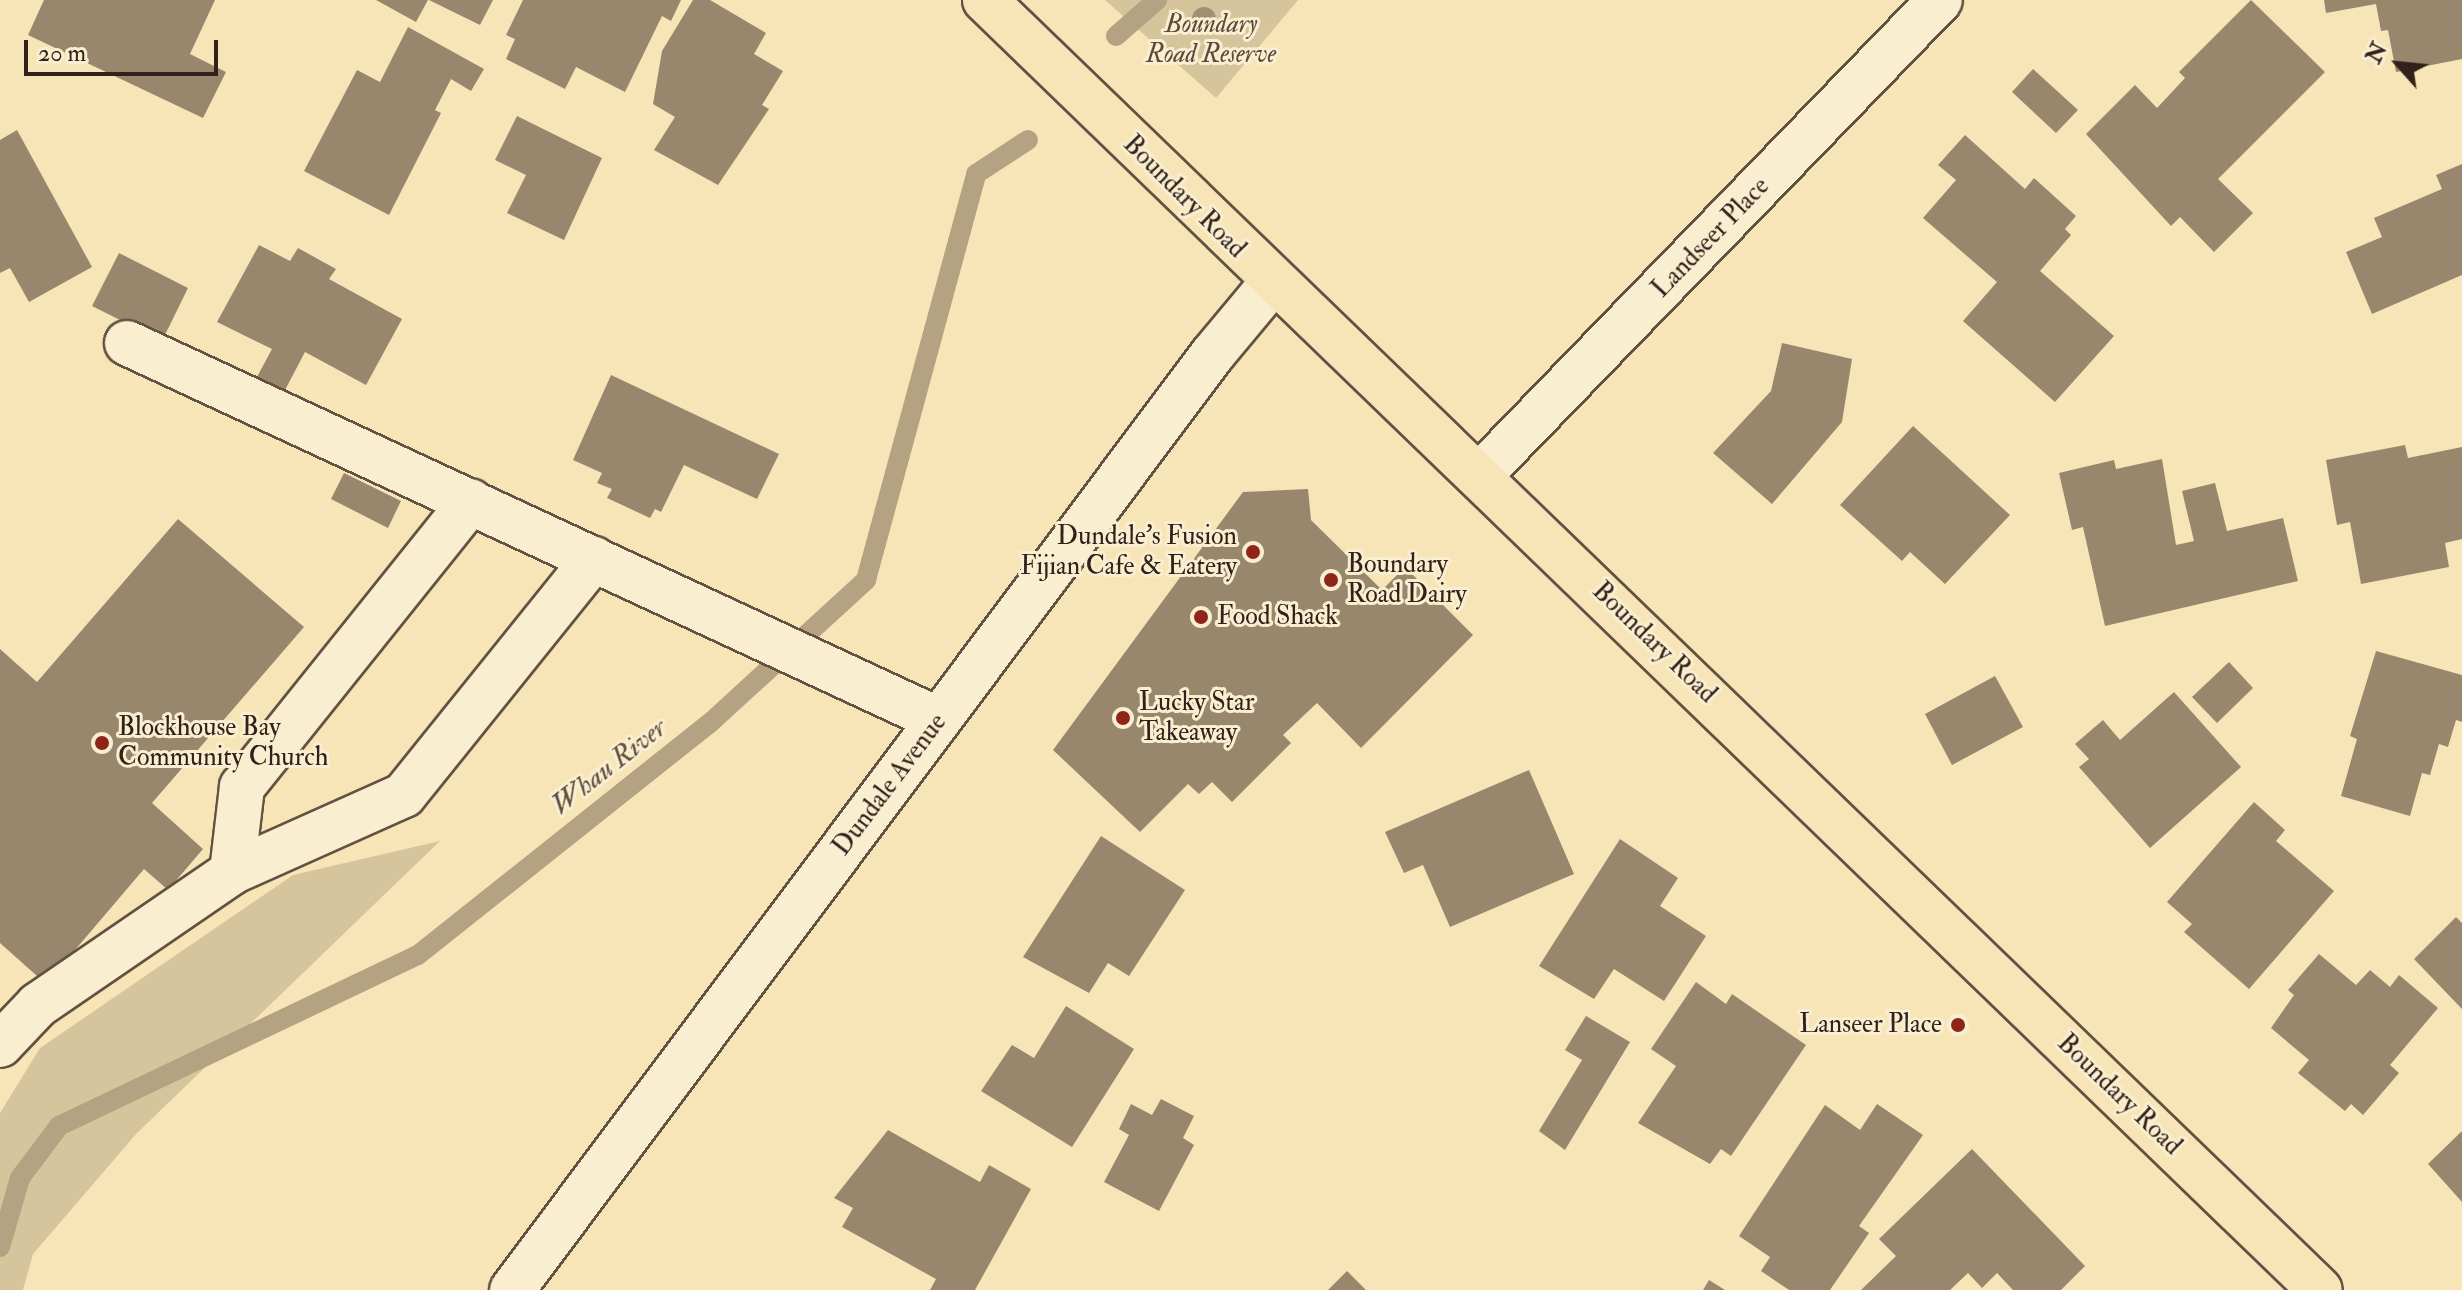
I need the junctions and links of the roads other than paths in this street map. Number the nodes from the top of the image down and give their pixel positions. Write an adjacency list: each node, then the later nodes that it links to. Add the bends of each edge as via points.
1 (985, 0): 3 (main road, Boundary Road)
2 (1940, 0): 5 (street, Landseer Place)
3 (1272, 283): 5 (main road, Boundary Road); 8 (street, Dundale Avenue, via 1212,355)
4 (127, 343): 6 (street)
5 (1480, 475): 12 (main road, Boundary Road)
6 (471, 501): 7 (street); 9 (street, via 242,787)
7 (594, 559): 8 (street); 9 (street, via 404,795)
8 (939, 720): 11 (street, Dundale Avenue)
9 (232, 872): 10 (street, via 38,1005)
10 (0, 1045)
11 (512, 1290)
12 (2320, 1290)

